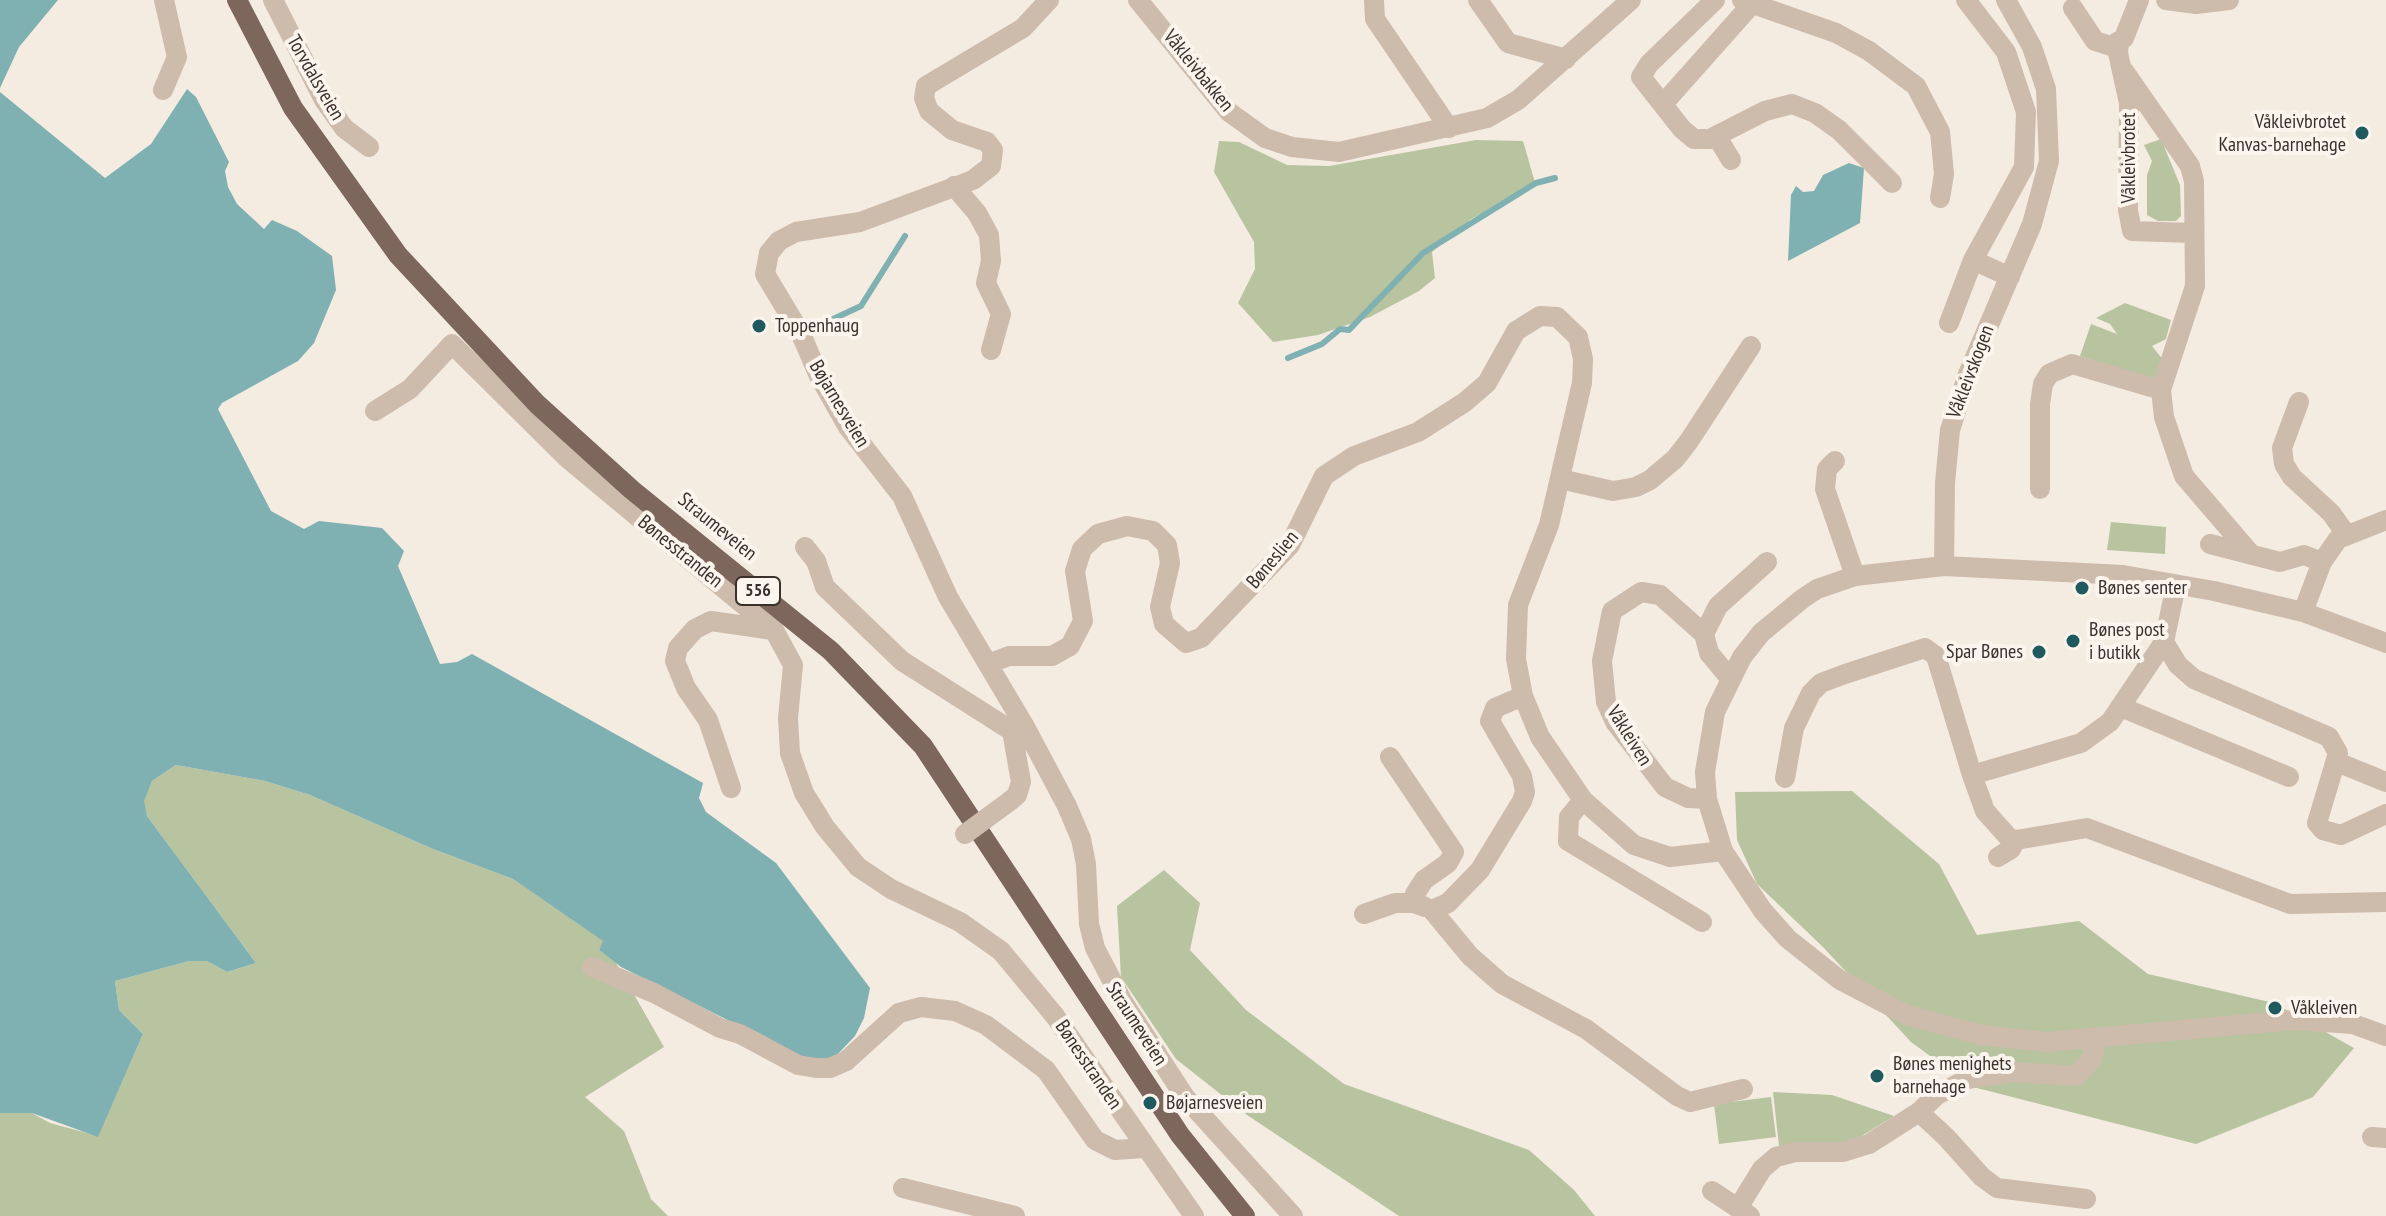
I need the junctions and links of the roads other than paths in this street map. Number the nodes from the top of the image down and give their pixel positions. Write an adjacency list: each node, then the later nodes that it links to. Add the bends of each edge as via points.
1 (164, 0): 20 (street, via 177,57)
2 (237, 0): 91 (main road, Straumeveien / 556, via 301,120 398,255 537,404 632,490 831,651 923,746 1180,1135)
3 (273, 0): 24 (street, Torvdalsveien, via 324,100 344,128)
4 (1049, 0): 27 (street, Bøjarnesveien, via 1023,28 926,86 924,98 939,122 979,136 993,150 984,172)
5 (1138, 0): 22 (street, Våkleivbakken, via 1213,95 1265,138 1339,152)
6 (1374, 0): 22 (street, via 1375,19)
7 (1478, 0): 18 (street, via 1508,43)
8 (1631, 0): 18 (street, Våkleivbakken)
9 (1715, 0): 21 (street, via 1644,71 1643,82)
10 (1966, 0): 30 (street, via 2006,52 2021,90 2028,132 2018,181)
11 (2006, 0): 31 (street, Våkleivskogen, via 2041,71 2050,141 2044,187)
12 (2139, 0): 17 (street)
13 (2166, 0): 14 (street)
14 (2229, 0)
15 (1746, 3): 21 (street); 28 (street, via 1836,33 1916,86 1940,132)
16 (2073, 8): 17 (street, via 2095,41)
17 (2119, 43): 19 (street, Våkleivbrotet)
18 (1566, 59): 22 (street, Våkleivbakken, via 1518,100 1487,118)
19 (2124, 71): 29 (street, Våkleivbrotet, via 2190,166 2196,199); 29 (street, Våkleivbrotet, via 2132,231)
20 (163, 90)
21 (1663, 104): 23 (street, via 1694,139)
22 (1449, 128)
23 (1717, 137): 25 (street); 26 (street, via 1773,107 1802,107 1839,130)
24 (369, 147)
25 (1731, 160)
26 (1892, 183)
27 (954, 186): 34 (street, via 989,235 986,283 1001,314); 56 (street, Bøjarnesveien, via 860,222 796,232 779,241 763,266 848,427 902,496 948,597)
28 (1940, 198)
29 (2193, 233): 35 (street, Våkleivbrotet, via 2194,296)
30 (1973, 260): 31 (street); 32 (street)
31 (2010, 277): 48 (street, Våkleivskogen, via 1950,430)
32 (1949, 323)
33 (1751, 346): 39 (street, via 1675,459 1650,480 1613,491)
34 (991, 350)
35 (2161, 390): 40 (street, via 2072,364 2049,374 2040,404); 45 (street, Våkleivbrotet, via 2164,417 2184,476)
36 (2299, 402): 42 (street, via 2282,448 2284,464)
37 (375, 411): 52 (street, Bønesstranden, via 410,389 452,344 566,457)
38 (1835, 461): 49 (street, via 1827,469 1825,489)
39 (1560, 479): 56 (street, Bøneslien, via 1577,413 1583,359 1573,329 1548,315 1516,331 1487,383 1472,396 1418,432 1334,467 1317,486 1284,552 1211,630 1186,643 1171,633 1161,617 1170,563 1167,545 1153,531 1127,526 1098,534 1082,549 1075,571 1083,621 1070,646 1052,656 1009,656); 58 (street, Bøneslien, via 1549,525 1518,605 1516,659)
40 (2040, 489)
41 (2386, 520): 42 (street)
42 (2346, 534): 47 (street)
43 (2210, 544): 45 (street)
44 (805, 547): 60 (street, via 825,587 902,661)
45 (2250, 553): 47 (street, via 2280,562 2304,555)
46 (1767, 562): 53 (street, via 1718,606)
47 (2322, 562): 51 (street)
48 (1944, 566): 49 (street); 50 (street, via 2123,575)
49 (1855, 576): 57 (street, via 1817,589 1780,616)
50 (2176, 585): 51 (street); 54 (street)
51 (2303, 612): 55 (street)
52 (774, 630): 67 (street, via 711,621 678,648 675,661 708,720); 84 (street, Bønesstranden, via 793,665 790,753 804,793 825,827 858,867 960,922 1001,951 1055,1016)
53 (1704, 634): 57 (street, Våkleiven, via 1709,653); 68 (street, Våkleiven, via 1660,595 1641,592 1612,611 1602,661 1606,702 1628,743 1665,787 1688,798)
54 (2164, 642): 59 (street); 62 (street, via 2194,679 2329,737)
55 (2386, 643)
56 (988, 664): 60 (street, Bøjarnesveien)
57 (1729, 677): 68 (street, via 1708,743)
58 (1523, 696): 69 (street, Bøneslien, via 1540,737); 76 (street, via 1495,708 1490,721 1522,776 1522,801 1480,870 1448,903)
59 (2121, 707): 63 (street, via 2100,733 2081,743); 64 (street)
60 (1018, 728): 71 (street, Bøjarnesveien, bridge, via 1021,782 1010,801); 92 (street, Bøjarnesveien, via 1081,839 1089,924 1105,970 1185,1097)
61 (1390, 757): 76 (street, via 1454,852 1415,894)
62 (2337, 762): 66 (street); 70 (street, via 2317,823 2323,830 2341,835)
63 (1972, 775): 65 (street, via 1936,656 1925,648 1821,683 1794,728); 72 (street, via 1985,811)
64 (2289, 777)
65 (1785, 778)
66 (2386, 782)
67 (731, 788)
68 (1707, 799): 73 (street)
69 (1583, 800): 73 (street, Bøneslien, via 1645,851 1670,857); 78 (street, via 1569,817 1568,841)
70 (2386, 814)
71 (965, 834)
72 (2016, 840): 74 (street); 75 (street, via 2080,827 2290,904)
73 (1723, 851): 81 (street, via 1738,879 1788,939 1875,1001 1981,1035 2047,1042)
74 (1998, 857)
75 (2386, 902)
76 (1423, 906): 77 (street, via 1395,903); 82 (street, via 1502,984 1586,1029 1681,1099 1696,1101)
77 (1364, 914)
78 (1702, 922)
79 (592, 967): 84 (street, Bønesstranden, via 798,1065 816,1068 846,1061 899,1013 921,1007 955,1011 986,1025 1046,1070 1095,1140 1115,1150)
80 (2386, 1036): 81 (street, via 2353,1024 2294,1020)
81 (2097, 1039): 83 (street, via 2092,1058 2077,1076 1986,1075 1950,1088)
82 (1743, 1089)
83 (1919, 1112): 87 (street, via 1997,1188); 88 (street, via 1853,1150 1776,1157 1762,1169)
84 (1144, 1148): 90 (street, Bønesstranden)
85 (903, 1188): 89 (street)
86 (1712, 1191): 88 (street)
87 (2086, 1199)
88 (1744, 1212)
89 (1015, 1216)
90 (1194, 1216)
91 (1245, 1216)
92 (1293, 1216)

